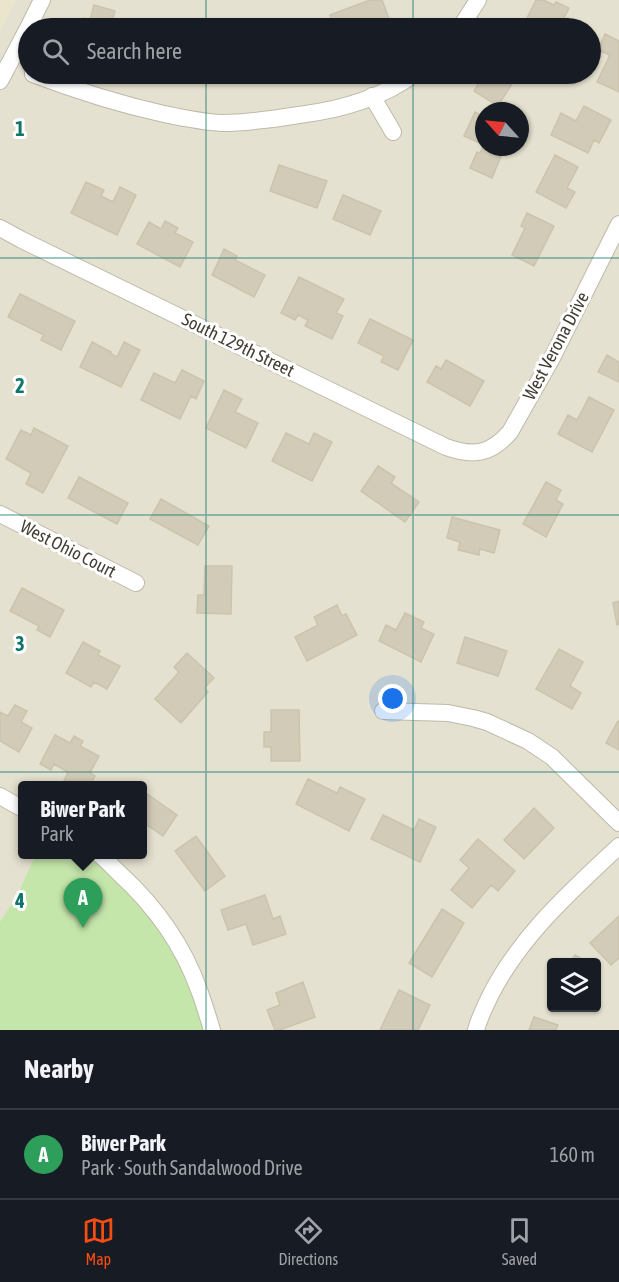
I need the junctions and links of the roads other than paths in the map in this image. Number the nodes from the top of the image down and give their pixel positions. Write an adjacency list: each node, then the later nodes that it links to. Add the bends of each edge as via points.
1 (42, 0): 3 (street)
2 (478, 0): 4 (street)
3 (33, 18)
4 (466, 18)
5 (18, 47): 6 (street)
6 (9, 64): 7 (street); 8 (street)
7 (18, 68)
8 (0, 81)
9 (62, 84): 11 (street, via 144,109 221,123 332,110)
10 (399, 84): 11 (street)
11 (372, 96): 12 (street)
12 (393, 132)
13 (619, 224): 15 (street, West Verona Drive, via 510,432 491,449)
14 (0, 228): 15 (street, South 129th Street, via 446,447)
15 (478, 452)
16 (0, 514): 17 (street, West Ohio Court)
17 (136, 583)
18 (383, 711): 21 (street, via 448,713 473,718 528,741 552,757)
19 (0, 796): 20 (street)
20 (18, 806)
21 (619, 823)
22 (619, 846): 25 (street, via 520,948 498,980)
23 (104, 859): 24 (street, via 134,886 171,933 199,989)
24 (212, 1030)
25 (476, 1030)

